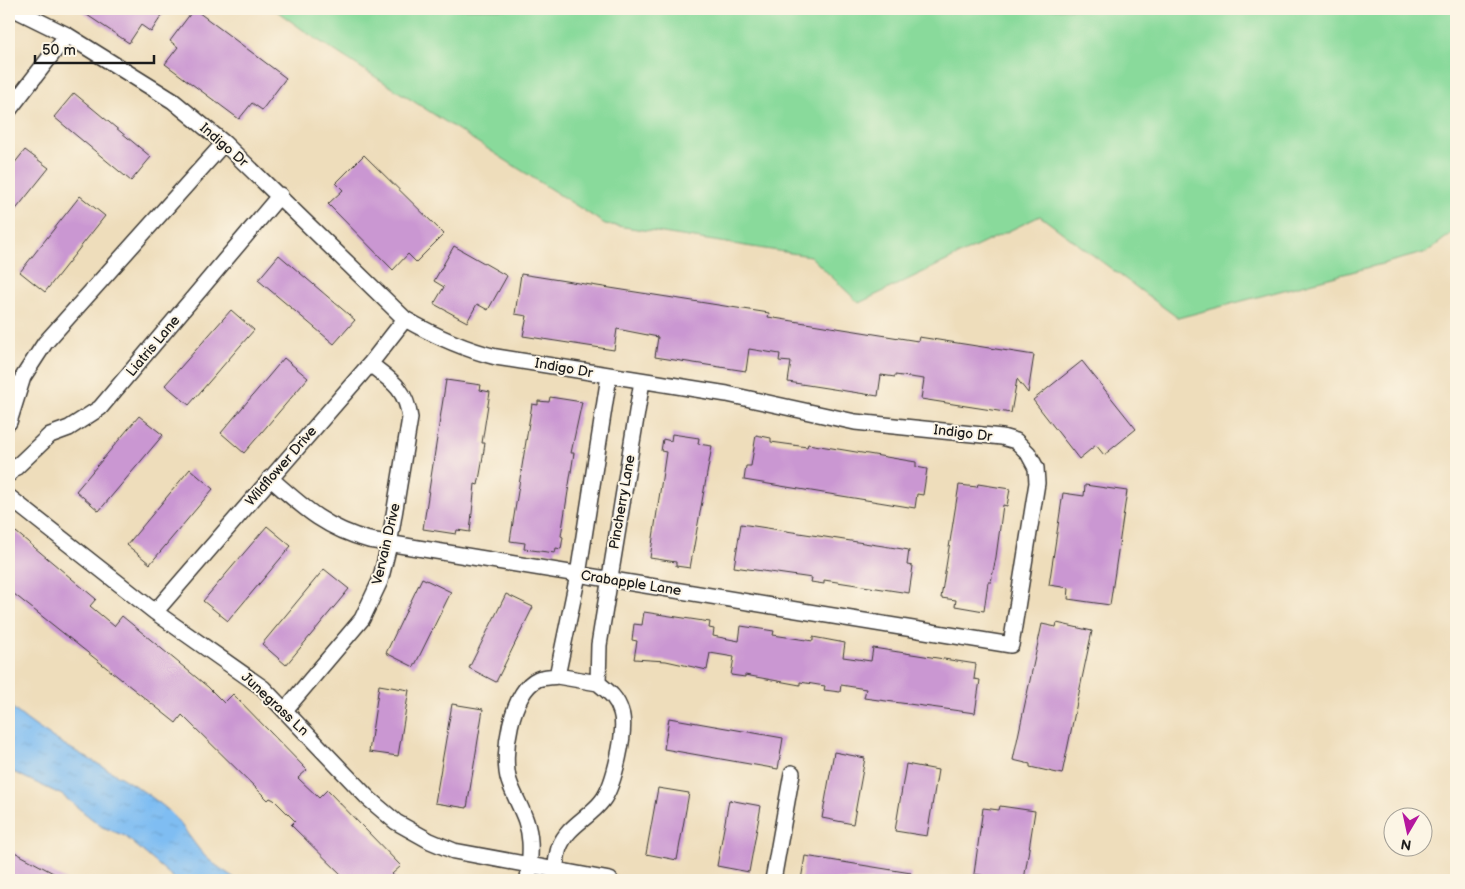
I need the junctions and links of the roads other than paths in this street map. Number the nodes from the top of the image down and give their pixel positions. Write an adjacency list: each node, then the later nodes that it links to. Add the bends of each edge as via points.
1 (14, 9): 2 (street, Indigo Dr)
2 (67, 35): 3 (street); 4 (street, Indigo Dr, via 172,102)
3 (9, 110)
4 (224, 143): 5 (street, Indigo Dr); 10 (street, via 45,343 23,377)
5 (280, 196): 6 (street, Indigo Dr); 11 (street, Liatris Lane, via 100,408 69,428 50,435)
6 (405, 319): 7 (street, Wildflower Drive); 8 (street, Indigo Dr, via 467,351)
7 (370, 364): 12 (street, Wildflower Drive); 14 (street, Vervain Drive, via 395,384 408,402 410,418)
8 (609, 376): 9 (street, Indigo Dr); 15 (street)
9 (642, 382): 16 (street, Pincherry Lane); 18 (street, Indigo Dr, via 727,394 855,422 1016,441 1036,468 1037,483)
10 (9, 422)
11 (9, 474)
12 (270, 478): 14 (street, Crabapple Lane, via 334,528); 17 (street, Wildflower Drive)
13 (9, 497): 17 (street, Junegrass Ln)
14 (388, 544): 15 (street, Crabapple Lane); 21 (street, Vervain Drive, via 380,581 362,619)
15 (578, 575): 16 (street, Crabapple Lane); 19 (street)
16 (608, 579): 18 (street, Crabapple Lane); 20 (street, Pincherry Lane, via 599,645)
17 (155, 612): 21 (street, Junegrass Ln, via 245,674)
18 (1011, 645)
19 (557, 676): 20 (street); 23 (street, via 538,680 524,692 515,707 505,759 509,779 524,812 530,842)
20 (598, 683): 24 (street, via 614,696 622,714 613,780 603,800 575,824 559,848)
21 (285, 710): 23 (street, Junegrass Ln, via 369,799 396,822 454,851)
22 (792, 773): 27 (street)
23 (530, 865): 24 (street, Junegrass Ln); 25 (street)
24 (555, 875): 26 (street, Junegrass Ln)
25 (528, 880)
26 (610, 880)
27 (773, 880)

